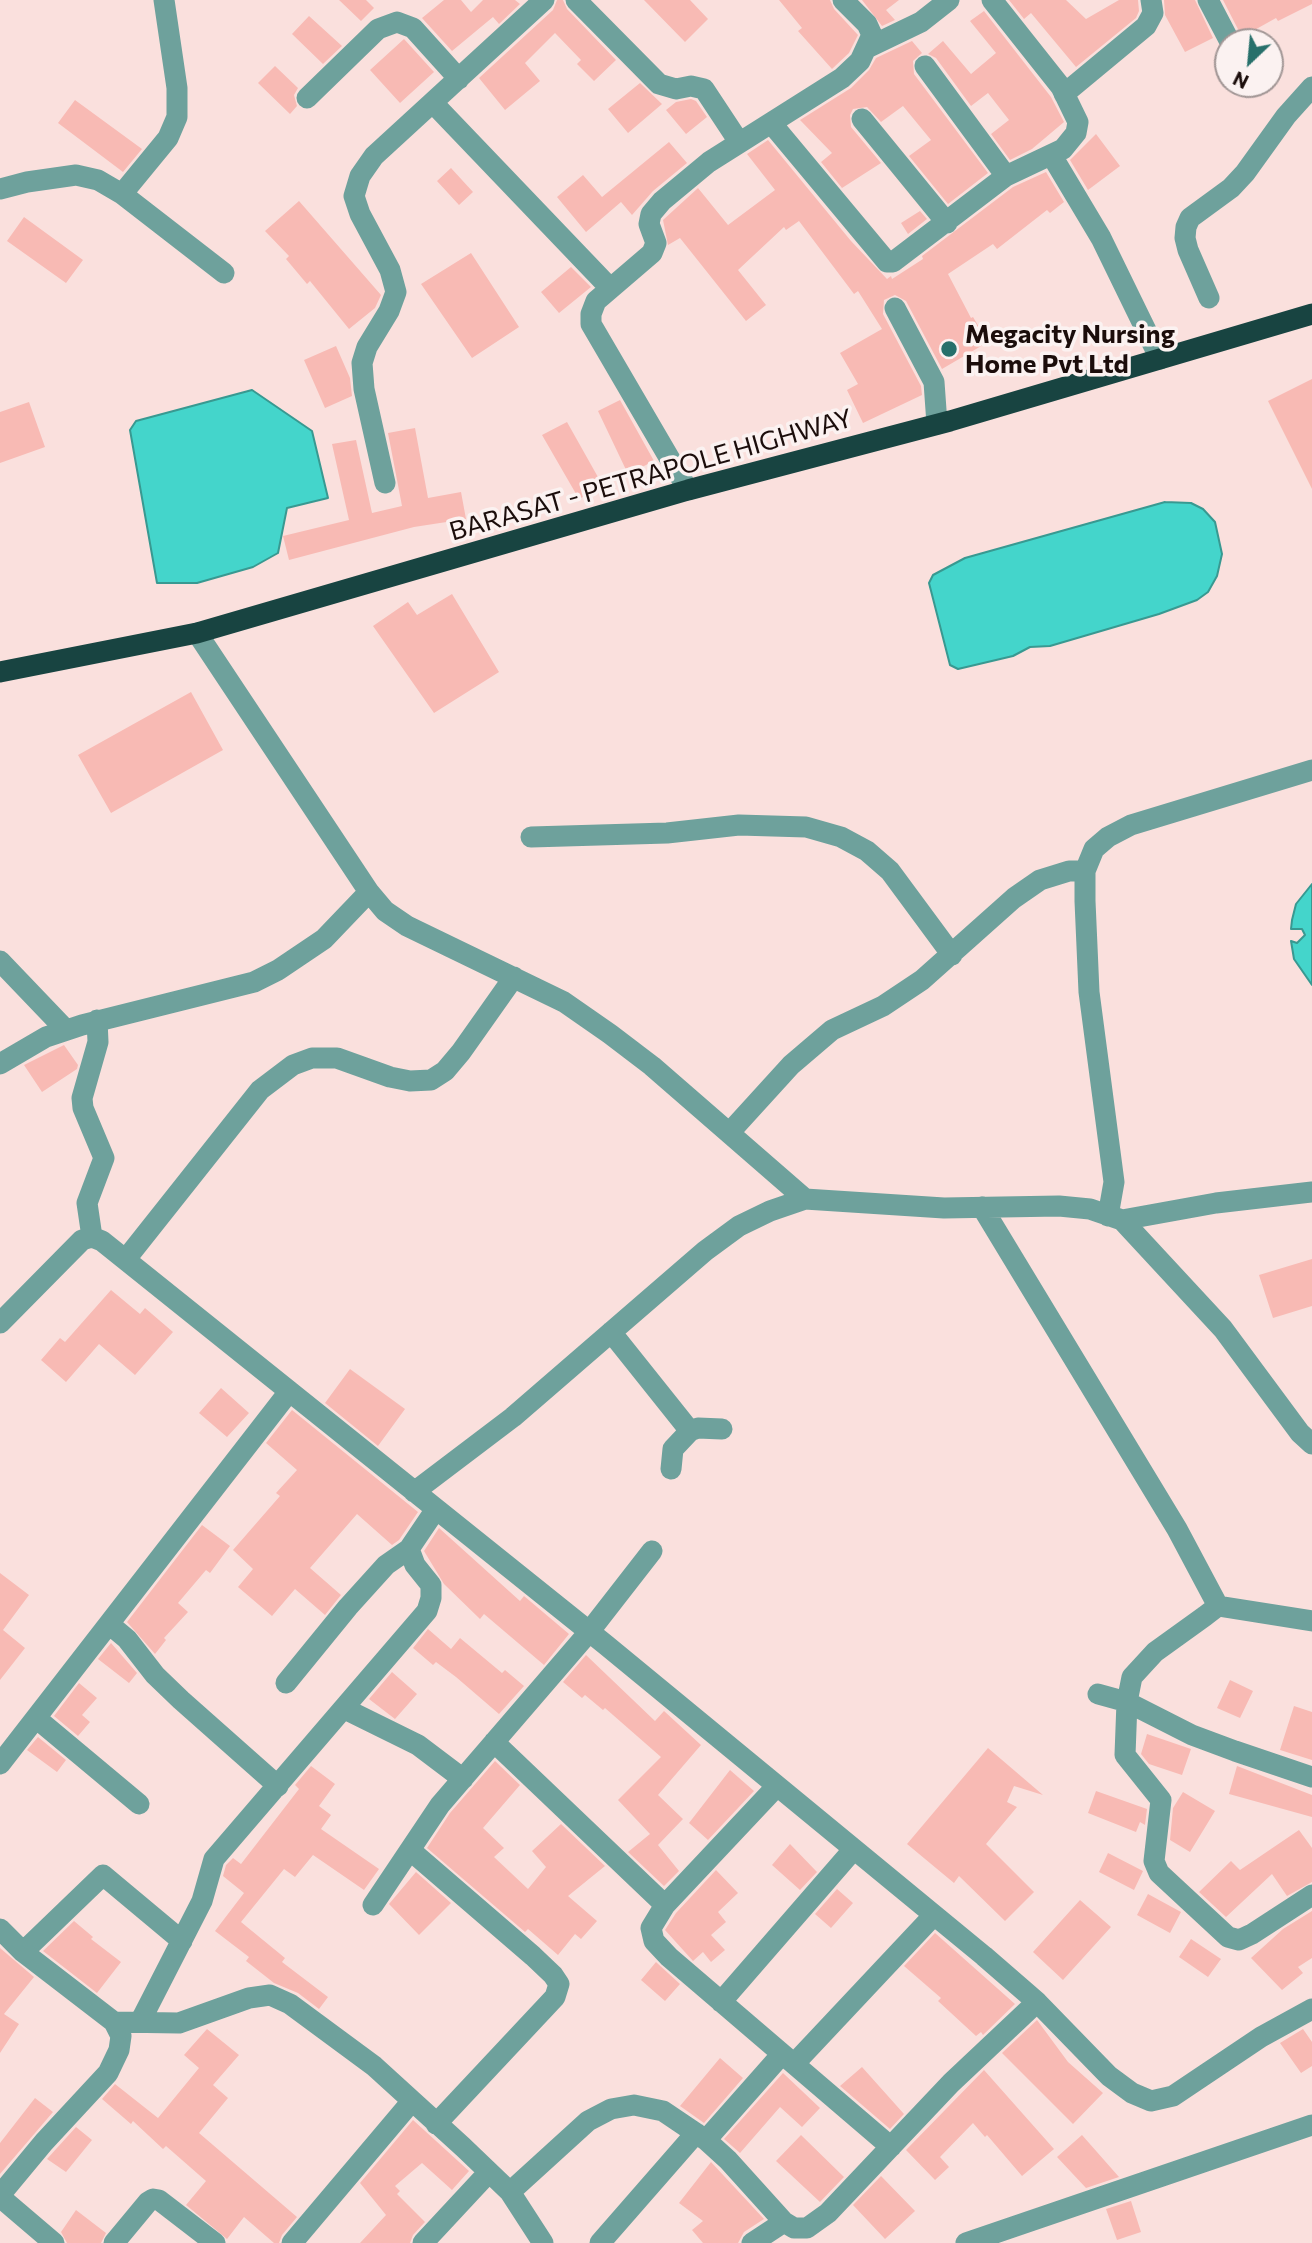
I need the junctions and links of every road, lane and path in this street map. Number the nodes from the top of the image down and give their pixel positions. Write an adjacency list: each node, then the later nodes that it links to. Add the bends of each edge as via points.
1 (164, 0): 23 (street, via 177,117 168,138)
2 (544, 0): 12 (street)
3 (576, 0): 19 (street, via 659,84 704,89)
4 (843, 0): 10 (street, via 867,24 872,35)
5 (949, 0): 10 (street, via 921,22)
6 (992, 0): 14 (street)
7 (1151, 0): 14 (street, via 1153,13 1146,26)
8 (1208, 0): 9 (street)
9 (1223, 28)
10 (869, 47): 18 (street, via 842,78)
11 (925, 66): 21 (street)
12 (459, 79): 15 (street, via 413,28 397,22 378,29); 16 (street)
13 (1312, 87): 27 (street, via 1245,173 1186,227 1188,250)
14 (1064, 94): 20 (street, via 1078,122 1076,133)
15 (307, 98)
16 (433, 103): 26 (street); 32 (street, via 374,156 360,176 354,196 396,292 362,363)
17 (862, 119): 24 (street)
18 (772, 124): 19 (street); 24 (street, via 887,262)
19 (740, 142): 26 (street, via 662,201 649,224 656,243 652,253)
20 (1052, 156): 21 (street); 30 (street, via 1101,238)
21 (1006, 176): 24 (street)
22 (0, 189): 23 (street, via 76,175 98,180)
23 (122, 194): 25 (street)
24 (947, 223)
25 (224, 273)
26 (610, 288): 33 (street, via 596,301 591,324)
27 (1209, 298)
28 (895, 309): 31 (street, via 934,382)
29 (1312, 314): 30 (highway, BARASAT - PETRAPOLE HIGHWAY)
30 (1160, 359): 31 (highway, BARASAT - PETRAPOLE HIGHWAY)
31 (937, 424): 33 (highway, BARASAT - PETRAPOLE HIGHWAY)
32 (385, 483)
33 (688, 490): 34 (highway, BARASAT - PETRAPOLE HIGHWAY)
34 (197, 633): 35 (highway, BARASAT - PETRAPOLE HIGHWAY); 39 (street)
35 (0, 672)
36 (1312, 770): 38 (street, via 1131,825 1094,849)
37 (531, 837): 40 (street, via 667,833 739,825 806,827 841,836 882,864)
38 (1085, 871): 40 (street, via 1040,880); 50 (street, via 1089,992)
39 (369, 892): 42 (street, via 407,926); 43 (street, via 324,939 254,982)
40 (952, 955): 46 (street, via 902,995 812,1045)
41 (0, 961): 44 (street)
42 (514, 977): 46 (street, via 564,1002 610,1034); 52 (street, via 461,1052 431,1080 390,1077 337,1058 312,1058 293,1065 260,1090)
43 (97, 1020): 44 (street); 51 (street, via 98,1042 82,1098 104,1158 87,1203)
44 (66, 1030): 45 (street)
45 (0, 1064)
46 (730, 1132): 48 (street)
47 (1312, 1192): 50 (street)
48 (805, 1199): 49 (street); 54 (street, via 738,1226)
49 (982, 1207): 50 (street, via 1059,1206 1090,1209); 64 (street, via 1170,1517)
50 (1115, 1218): 58 (street, via 1223,1329)
51 (92, 1237): 52 (street); 53 (street, via 72,1250)
52 (126, 1259): 55 (street)
53 (0, 1323)
54 (611, 1332): 57 (street); 60 (street, via 513,1417)
55 (288, 1393): 60 (street); 66 (street)
56 (722, 1429): 57 (street)
57 (690, 1431): 59 (street, via 673,1448)
58 (1312, 1444)
59 (671, 1469)
60 (414, 1492): 61 (street)
61 (436, 1509): 62 (street); 67 (street)
62 (409, 1549): 68 (street, via 371,1581); 71 (street, via 409,1556 431,1586 427,1611)
63 (652, 1551): 67 (street)
64 (1218, 1606): 65 (street); 70 (street, via 1155,1652 1132,1677)
65 (1312, 1621)
66 (109, 1625): 72 (street); 77 (street, via 181,1700)
67 (589, 1632): 73 (street); 78 (street)
68 (286, 1683)
69 (1098, 1694): 70 (street)
70 (1127, 1702): 75 (street, via 1192,1735); 82 (street, via 1125,1755 1161,1800 1154,1861 1159,1873 1228,1937 1239,1940)
71 (345, 1709): 76 (street, via 418,1745); 77 (street)
72 (36, 1718): 74 (street); 79 (street)
73 (494, 1742): 76 (street); 84 (street)
74 (0, 1764)
75 (1312, 1777)
76 (463, 1779): 80 (street)
77 (278, 1786): 87 (street, via 214,1859 202,1901)
78 (776, 1787): 81 (street); 84 (street)
79 (139, 1804)
80 (410, 1850): 83 (street); 96 (street, via 559,1984 555,1997)
81 (853, 1850): 85 (street); 89 (street)
82 (1312, 1895)
83 (373, 1905)
84 (665, 1905): 89 (street, via 651,1928 654,1941)
85 (934, 1915): 90 (street); 94 (street)
86 (0, 1929): 88 (street)
87 (182, 1941): 88 (street, via 103,1875); 93 (street)
88 (23, 1952): 92 (street)
89 (721, 2002): 94 (street)
90 (1037, 2002): 91 (street, via 1109,2076 1151,2101 1173,2096); 99 (street)
91 (1312, 2009)
92 (114, 2022): 93 (street); 102 (street, via 121,2036 108,2073)
93 (140, 2022): 95 (street, via 179,2023 248,1998 270,1995 314,2020)
94 (788, 2059): 98 (street); 99 (street)
95 (412, 2101): 96 (street); 107 (street)
96 (436, 2124): 100 (street)
97 (1312, 2125): 112 (street)
98 (701, 2137): 101 (street, via 663,2111 634,2105 611,2109 588,2120); 103 (street); 110 (street)
99 (891, 2147): 103 (street, via 818,2222 807,2228)
100 (489, 2172): 101 (street); 108 (street)
101 (510, 2192): 109 (street)
102 (0, 2196): 104 (street)
103 (784, 2222): 111 (street)
104 (54, 2243)
105 (114, 2243): 106 (street, via 153,2199)
106 (215, 2243)
107 (292, 2243)
108 (423, 2243)
109 (543, 2243)
110 (600, 2243)
111 (752, 2243)
112 (966, 2243)

